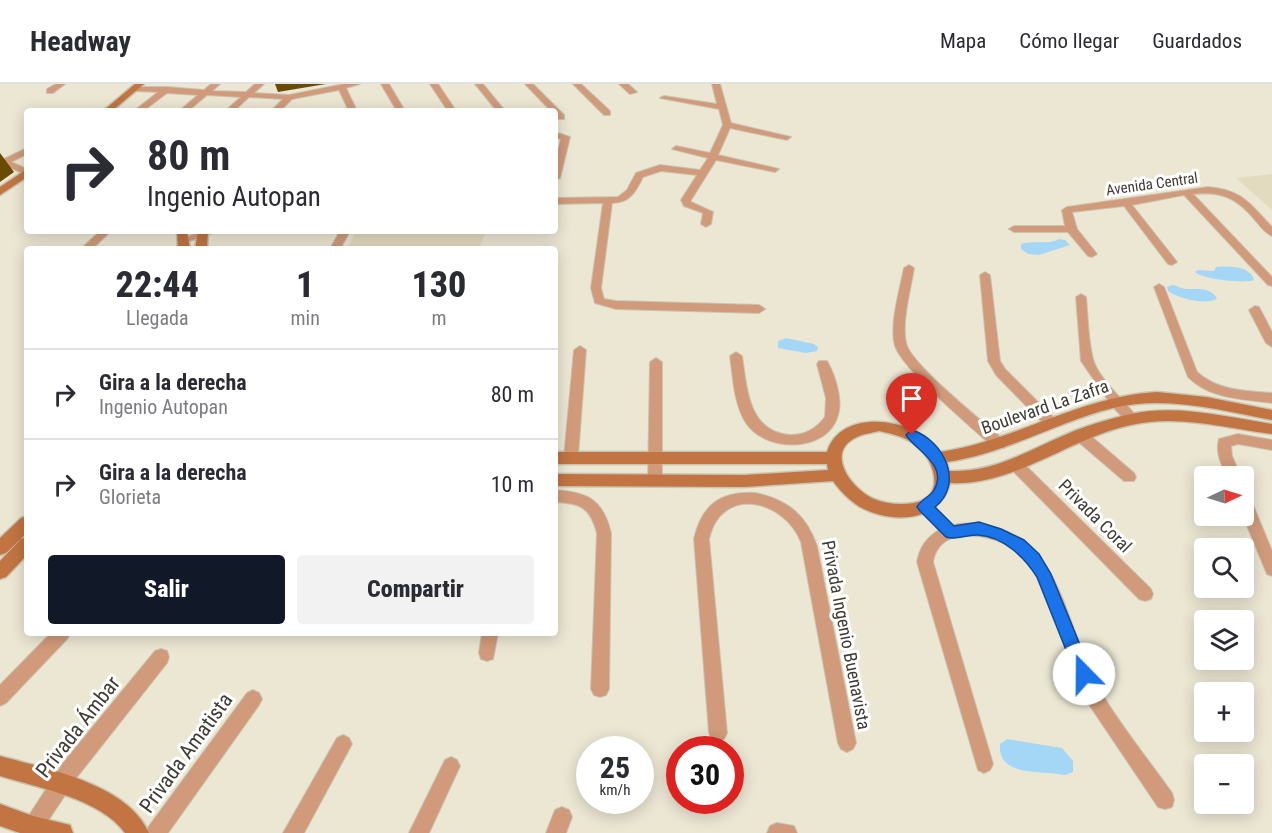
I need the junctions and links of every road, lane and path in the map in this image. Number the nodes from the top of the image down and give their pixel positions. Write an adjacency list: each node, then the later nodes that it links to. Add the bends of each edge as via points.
1 (61, 84): 16 (street)
2 (173, 84): 15 (street)
3 (216, 84): 18 (street)
4 (260, 84): 19 (street)
5 (356, 84): 14 (street)
6 (385, 84): 29 (street)
7 (434, 84): 30 (street)
8 (479, 84): 31 (street)
9 (529, 84): 32 (street)
10 (577, 84): 33 (street)
11 (623, 84): 17 (street)
12 (716, 84): 22 (street)
13 (138, 86): 15 (street); 23 (street)
14 (342, 87): 21 (street); 28 (street)
15 (164, 90): 18 (street); 24 (street)
16 (50, 91)
17 (633, 92)
18 (205, 93): 19 (street); 25 (street)
19 (246, 95): 21 (street); 26 (street)
20 (664, 98): 22 (street)
21 (294, 99): 27 (street)
22 (722, 107): 36 (street)
23 (111, 108)
24 (142, 108)
25 (187, 108)
26 (232, 108)
27 (280, 108)
28 (352, 108)
29 (400, 108)
30 (450, 108)
31 (499, 108)
32 (552, 108)
33 (607, 113)
34 (558, 114): 35 (street)
35 (561, 117)
36 (727, 125): 38 (street); 41 (street)
37 (558, 136): 43 (street, via 566,137)
38 (787, 137)
39 (676, 149): 41 (street)
40 (24, 153): 42 (street)
41 (713, 157): 44 (street); 46 (street)
42 (2, 161): 45 (street)
43 (558, 166)
44 (776, 169)
45 (24, 171)
46 (701, 173): 51 (street, via 660,168 650,171 639,175 631,192 620,200); 55 (street, via 686,200 687,204 708,212)
47 (24, 174): 48 (street)
48 (0, 192)
49 (1186, 192): 52 (street, Avenida Central); 53 (street, Avenida Central, via 1229,193); 67 (street)
50 (558, 201): 51 (street)
51 (608, 201): 70 (street, via 596,288 599,301 616,305)
52 (1126, 203): 57 (street, Avenida Central, via 1067,210); 64 (street)
53 (1255, 212): 54 (street, Avenida Central); 58 (street, Avenida Central)
54 (1272, 221)
55 (706, 224)
56 (1014, 229): 57 (street)
57 (1072, 229): 63 (street)
58 (1272, 233)
59 (103, 234): 62 (street)
60 (200, 234): 61 (street)
61 (184, 240)
62 (89, 246)
63 (1092, 254)
64 (1172, 262)
65 (909, 268): 87 (street, via 899,336 902,350)
66 (985, 275): 82 (street, via 994,361 1000,372)
67 (1272, 283)
68 (1159, 287): 77 (street, via 1198,382)
69 (1082, 297): 79 (street, via 1087,361)
70 (759, 309)
71 (1255, 310): 72 (street)
72 (1272, 343)
73 (580, 351): 88 (street)
74 (736, 356): 85 (street, via 752,422 777,439)
75 (656, 362): 89 (street)
76 (823, 364): 85 (street, via 833,403 832,416 812,437)
77 (1249, 395): 78 (street); 80 (street)
78 (1272, 398)
79 (1116, 403): 80 (street, Boulevard La Zafra, via 1170,397); 81 (street); 82 (street, Boulevard La Zafra)
80 (1255, 412): 83 (street, Boulevard La Zafra)
81 (1132, 419): 83 (street, Boulevard La Zafra, via 1173,415); 84 (street, Boulevard La Zafra)
82 (1050, 422): 87 (street, Boulevard La Zafra)
83 (1270, 424): 86 (street)
84 (1080, 435): 94 (street, Boulevard La Zafra); 98 (street)
85 (792, 440): 91 (street)
86 (1272, 443): 95 (street, via 1238,439 1224,443)
87 (999, 444): 93 (street, Boulevard La Zafra, via 961,456)
88 (571, 457): 89 (street); 90 (street)
89 (654, 457): 91 (street); 100 (street)
90 (558, 458)
91 (795, 458): 92 (street)
92 (833, 458): 93 (street, via 839,441 849,433 879,426 912,435); 96 (street)
93 (937, 458): 97 (street)
94 (1016, 465): 97 (street, Boulevard La Zafra, via 971,478); 112 (street, Privada Coral)
95 (1229, 466)
96 (837, 475): 101 (street); 104 (street, via 854,496 868,505 902,512)
97 (944, 477): 104 (street, via 938,496)
98 (1129, 477)
99 (558, 480): 100 (street)
100 (655, 480): 101 (street)
101 (744, 482): 103 (street)
102 (558, 496): 117 (street, via 585,501 594,508 604,533)
103 (749, 499): 120 (street, Privada Ingenio Buenavista, via 730,501 717,508 704,529 701,544); 122 (street, Privada Ingenio Buenavista, via 776,504 804,530)
104 (925, 507): 107 (street)
105 (1254, 525): 110 (street)
106 (24, 526): 109 (street)
107 (951, 532): 123 (street, via 928,549 925,562); 127 (street, via 990,532 1018,545 1034,559 1092,694)
108 (24, 547): 111 (street)
109 (0, 548)
110 (1272, 569)
111 (0, 572)
112 (1145, 594)
113 (59, 636): 118 (street)
114 (490, 636): 115 (street)
115 (487, 652)
116 (162, 657): 126 (street, Privada Ámbar)
117 (600, 689)
118 (0, 697)
119 (253, 699): 132 (street, Privada Amatista)
120 (718, 733)
121 (343, 744): 133 (street)
122 (847, 744)
123 (984, 764)
124 (0, 766): 126 (street)
125 (451, 766): 134 (street)
126 (61, 784): 129 (street, Privada Ámbar); 131 (street, via 122,812)
127 (1165, 800)
128 (0, 815): 129 (street)
129 (33, 827): 130 (street)
130 (62, 833)
131 (138, 833)
132 (156, 833)
133 (293, 833)
134 (419, 833)
135 (777, 833): 136 (street)
136 (787, 833)

